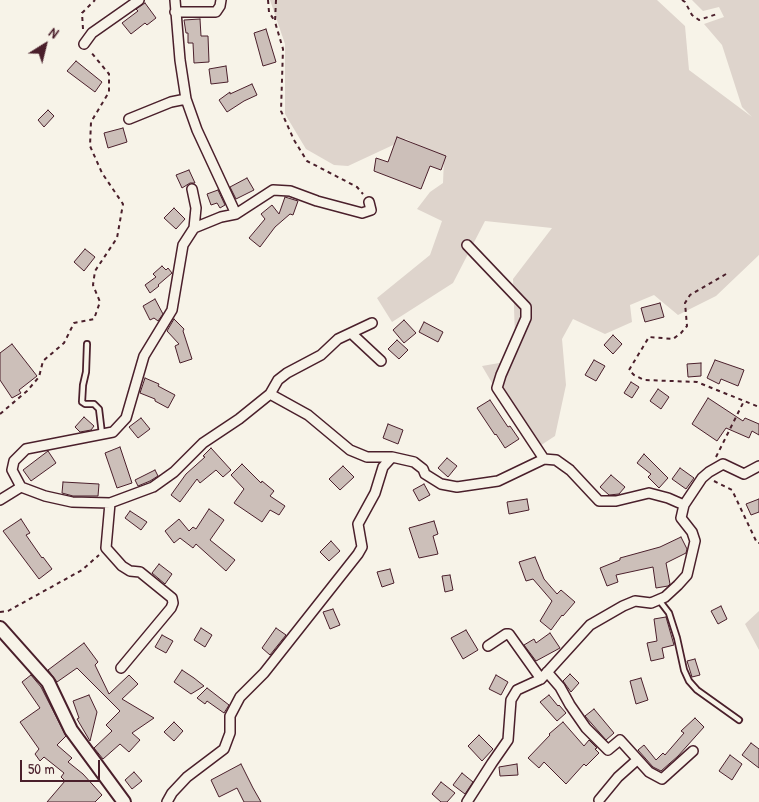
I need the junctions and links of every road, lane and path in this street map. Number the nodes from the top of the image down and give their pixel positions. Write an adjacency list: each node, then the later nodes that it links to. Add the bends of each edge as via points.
1 (95, 0): 11 (path, via 82,14)
2 (139, 0): 11 (street, via 92,33)
3 (175, 0): 8 (street)
4 (221, 0): 8 (street, via 216,12)
5 (268, 0): 10 (path, via 269,12)
6 (276, 0): 10 (path)
7 (682, 0): 9 (path, via 699,20)
8 (175, 12): 12 (street)
9 (717, 14)
10 (275, 22): 15 (path, via 283,48 281,111 294,140 307,161 357,187)
11 (84, 44): 27 (path, via 109,74 109,92 91,122 90,146 102,173 123,204 118,238 95,271 93,285 100,302 94,320 74,323 64,343 43,361 39,377)
12 (186, 99): 13 (street); 16 (street)
13 (129, 119)
14 (192, 189): 17 (street, via 196,208)
15 (369, 202): 16 (street, via 371,210 362,213 290,191 273,190)
16 (236, 214): 17 (street)
17 (194, 228): 28 (street, via 183,245 172,310 144,356 126,418 113,432)
18 (467, 245): 30 (street, via 526,307 526,318 497,388)
19 (726, 274): 25 (path, via 690,295 685,303 687,326 681,333 673,339 648,337 628,370 644,380 697,382)
20 (372, 323): 21 (street)
21 (352, 333): 23 (street); 24 (street, via 287,373 278,380)
22 (87, 344): 28 (lane, via 82,402 97,406)
23 (381, 361)
24 (270, 394): 29 (street, via 308,415 350,450 367,457); 35 (street, via 203,443 174,472 153,487)
25 (744, 401): 26 (path); 32 (path)
26 (759, 407)
27 (0, 414)
28 (102, 434): 33 (street, via 26,449 14,461 12,470)
29 (392, 457): 30 (street, via 414,462 441,484 457,487 498,481); 50 (street, via 383,467 375,493 358,524 362,547 358,554 264,673 240,697 230,716 230,733 224,749 187,777)
30 (544, 460): 36 (street, via 556,460 570,470 598,501 649,494)
31 (759, 466): 32 (street, via 744,474 723,464)
32 (705, 475): 36 (street); 37 (path, via 732,490)
33 (21, 487): 34 (street); 35 (street, via 72,502)
34 (0, 500)
35 (110, 503): 38 (street)
36 (684, 506): 39 (street, via 681,518 695,541 690,564 687,575)
37 (759, 543)
38 (106, 548): 40 (path, via 82,570); 43 (street, via 122,566 130,572 140,572 172,598 173,603)
39 (659, 600): 44 (street, via 651,603 635,601 590,625); 45 (lane, via 669,613 689,681)
40 (0, 612)
41 (0, 628): 49 (street, via 48,682 71,730)
42 (488, 646): 44 (street, via 510,634)
43 (121, 668)
44 (544, 676): 47 (street, via 560,687 586,728 603,747 608,750 620,740); 51 (street, via 517,690 511,700 508,740)
45 (738, 720)
46 (693, 751): 47 (street, via 662,779)
47 (637, 760): 48 (street)
48 (599, 800)
49 (124, 802)
50 (167, 802)
51 (467, 802)

